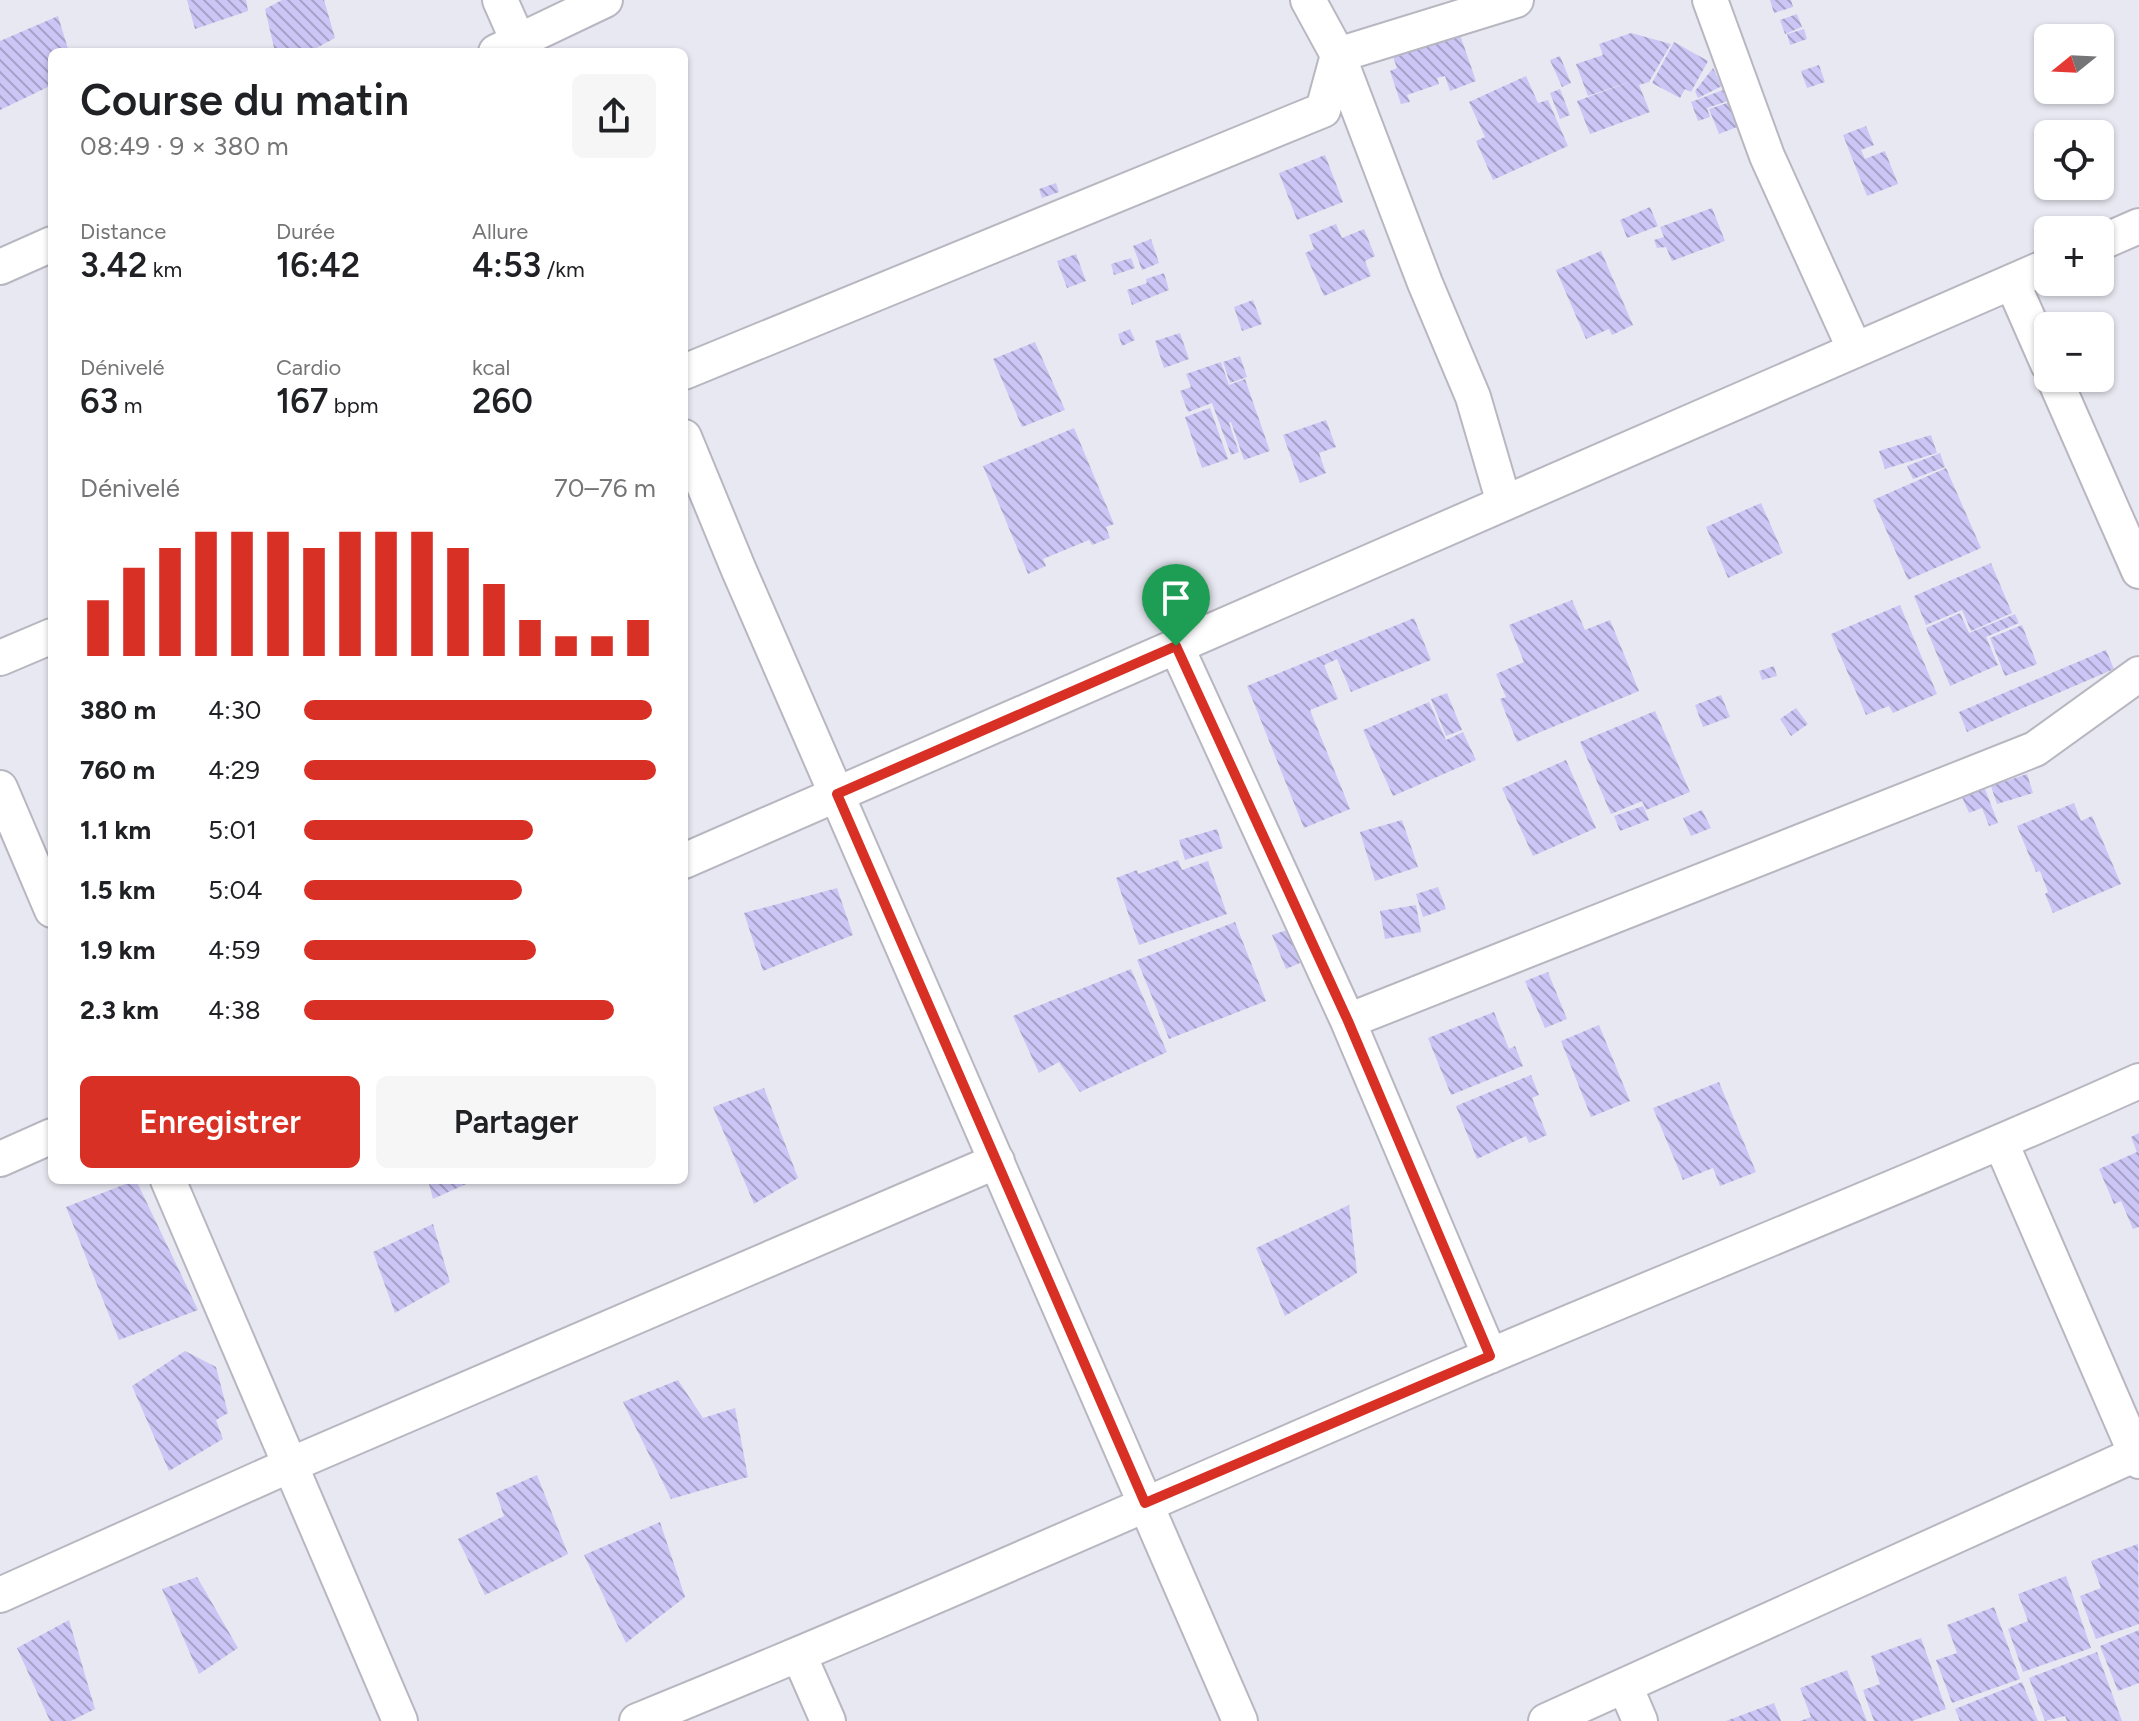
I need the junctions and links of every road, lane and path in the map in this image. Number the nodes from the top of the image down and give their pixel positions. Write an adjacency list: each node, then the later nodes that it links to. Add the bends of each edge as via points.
1 (500, 0): 6 (street)
2 (605, 0): 7 (street)
3 (1308, 0): 8 (street)
4 (1516, 0): 8 (street)
5 (1710, 0): 16 (street, via 1767,156)
6 (513, 48)
7 (515, 48)
8 (1338, 55): 17 (street, via 1323,110); 20 (street, via 1473,397)
9 (2139, 226): 10 (street)
10 (2114, 237)
11 (48, 246): 12 (street)
12 (0, 267)
13 (2034, 272): 14 (street)
14 (2012, 282): 15 (street); 16 (street)
15 (2034, 332)
16 (1855, 350): 20 (street)
17 (688, 370)
18 (2060, 392): 21 (street)
19 (688, 447): 27 (street)
20 (1504, 503): 23 (street)
21 (2139, 571)
22 (48, 638): 24 (street)
23 (1176, 646): 27 (street); 30 (street)
24 (0, 658)
25 (2139, 674): 30 (street, via 2035,749)
26 (0, 788): 29 (street)
27 (837, 794): 28 (street); 35 (street)
28 (688, 859)
29 (48, 901)
30 (1348, 1021): 37 (street)
31 (2139, 1081): 33 (street)
32 (48, 1138): 34 (street)
33 (2001, 1143): 37 (street); 38 (street)
34 (0, 1159)
35 (997, 1161): 39 (street); 40 (street)
36 (170, 1184): 39 (street)
37 (1490, 1356): 40 (street)
38 (2138, 1458): 43 (street)
39 (290, 1465): 41 (street); 44 (street)
40 (1145, 1503): 42 (street); 47 (street)
41 (0, 1595)
42 (799, 1655): 45 (street); 46 (street)
43 (1625, 1686): 48 (street); 49 (street)
44 (400, 1721)
45 (637, 1721)
46 (828, 1721)
47 (1240, 1721)
48 (1546, 1721)
49 (1640, 1721)

